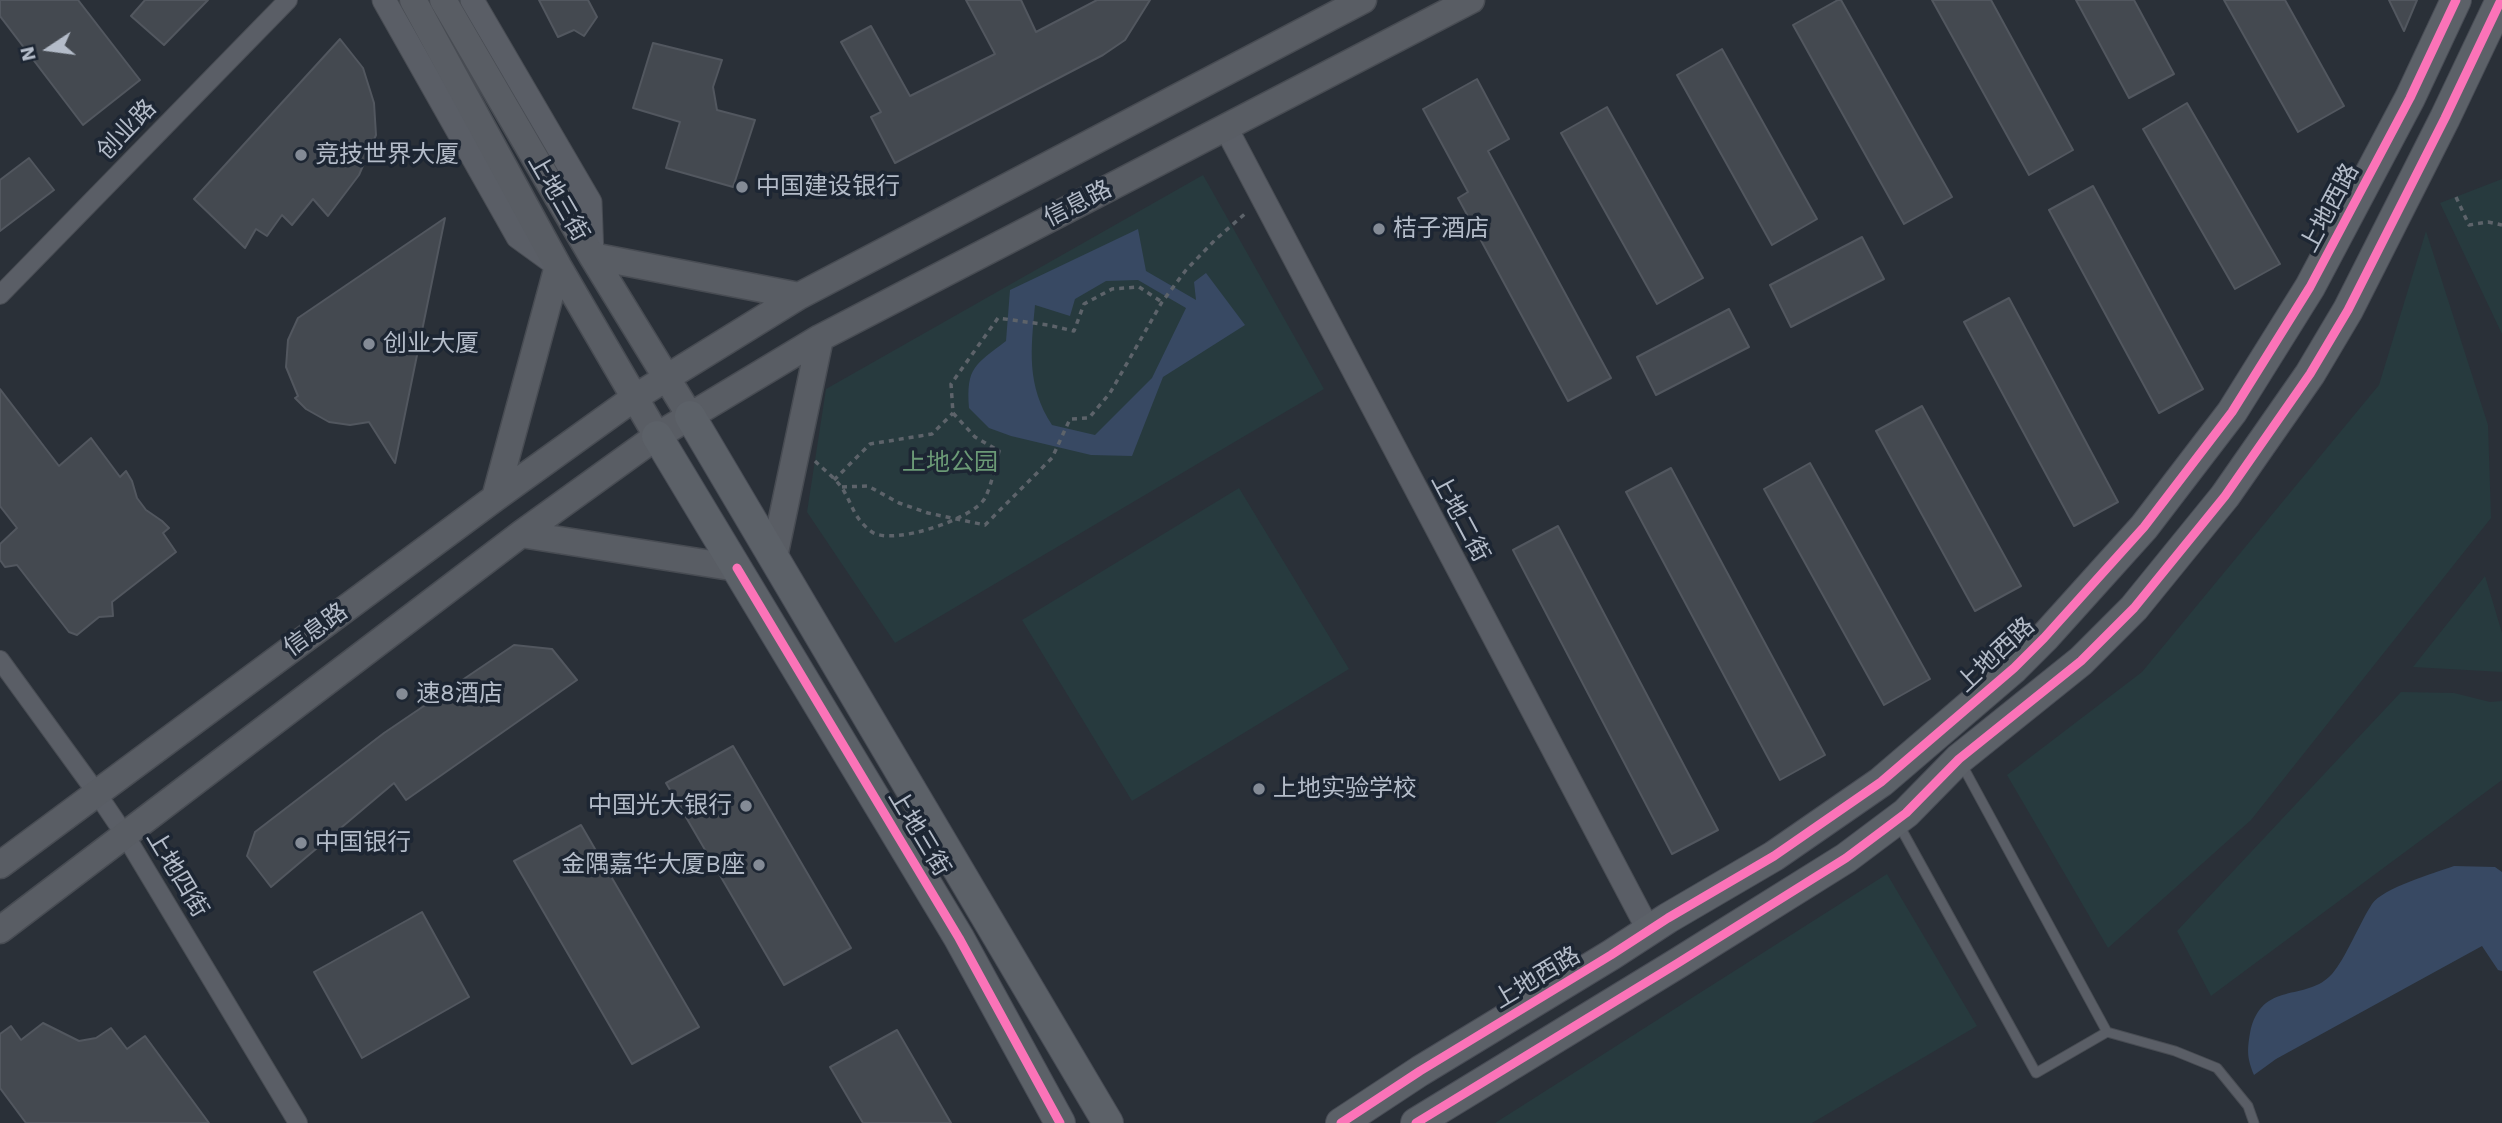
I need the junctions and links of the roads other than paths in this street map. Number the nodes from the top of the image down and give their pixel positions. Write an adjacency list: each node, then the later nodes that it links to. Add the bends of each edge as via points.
1 (288, 0): 13 (street, 创业路)
2 (384, 0): 12 (street, 上地三街, via 518,237)
3 (413, 0): 12 (main road, 上地三街)
4 (443, 0): 11 (main road, 上地三街)
5 (472, 0): 11 (street, 上地三街, via 590,202)
6 (1363, 0): 14 (main road, 信息路)
7 (1471, 0): 10 (main road, 信息路)
8 (2456, 0): 31 (main road, 上地西路, via 2310,287 2232,412 2144,527 2014,668 1881,782 1774,856)
9 (2501, 0): 25 (main road, via 2348,310 2310,374 2225,496 2134,608 2081,661)
10 (1226, 128): 15 (main road, 信息路); 31 (street, 上地二街)
11 (592, 256): 14 (main road); 16 (main road)
12 (558, 266): 17 (main road, 上地三街); 20 (main road)
13 (0, 295)
14 (799, 296): 16 (main road, 信息路)
15 (820, 338): 18 (main road, 信息路); 22 (main road)
16 (666, 378): 17 (main road, 信息路); 18 (main road)
17 (634, 398): 19 (main road, 上地三街); 20 (main road, 信息路)
18 (690, 416): 19 (main road, 信息路); 22 (main road, 上地三街)
19 (657, 436): 21 (main road, 信息路); 23 (main road, 上地三街)
20 (495, 498): 26 (main road, 信息路)
21 (521, 534): 23 (main road); 28 (main road, 信息路)
22 (774, 557): 35 (main road, 上地三街)
23 (737, 568): 34 (main road, 上地三街, via 959,937)
24 (0, 660): 26 (street, 上地四街)
25 (1959, 759): 27 (main road); 32 (lane)
26 (96, 792): 28 (street, 上地四街); 29 (main road, 信息路)
27 (1896, 821): 32 (lane, via 2036,1073); 37 (main road, via 1819,876)
28 (125, 835): 30 (main road, 信息路); 33 (street, 上地四街)
29 (0, 865)
30 (0, 930)
31 (1648, 931): 36 (main road, 上地西路)
32 (2108, 1032): 38 (lane, via 2217,1068 2248,1106)
33 (298, 1123)
34 (1060, 1123)
35 (1108, 1123)
36 (1341, 1123)
37 (1416, 1123)
38 (2254, 1123)

